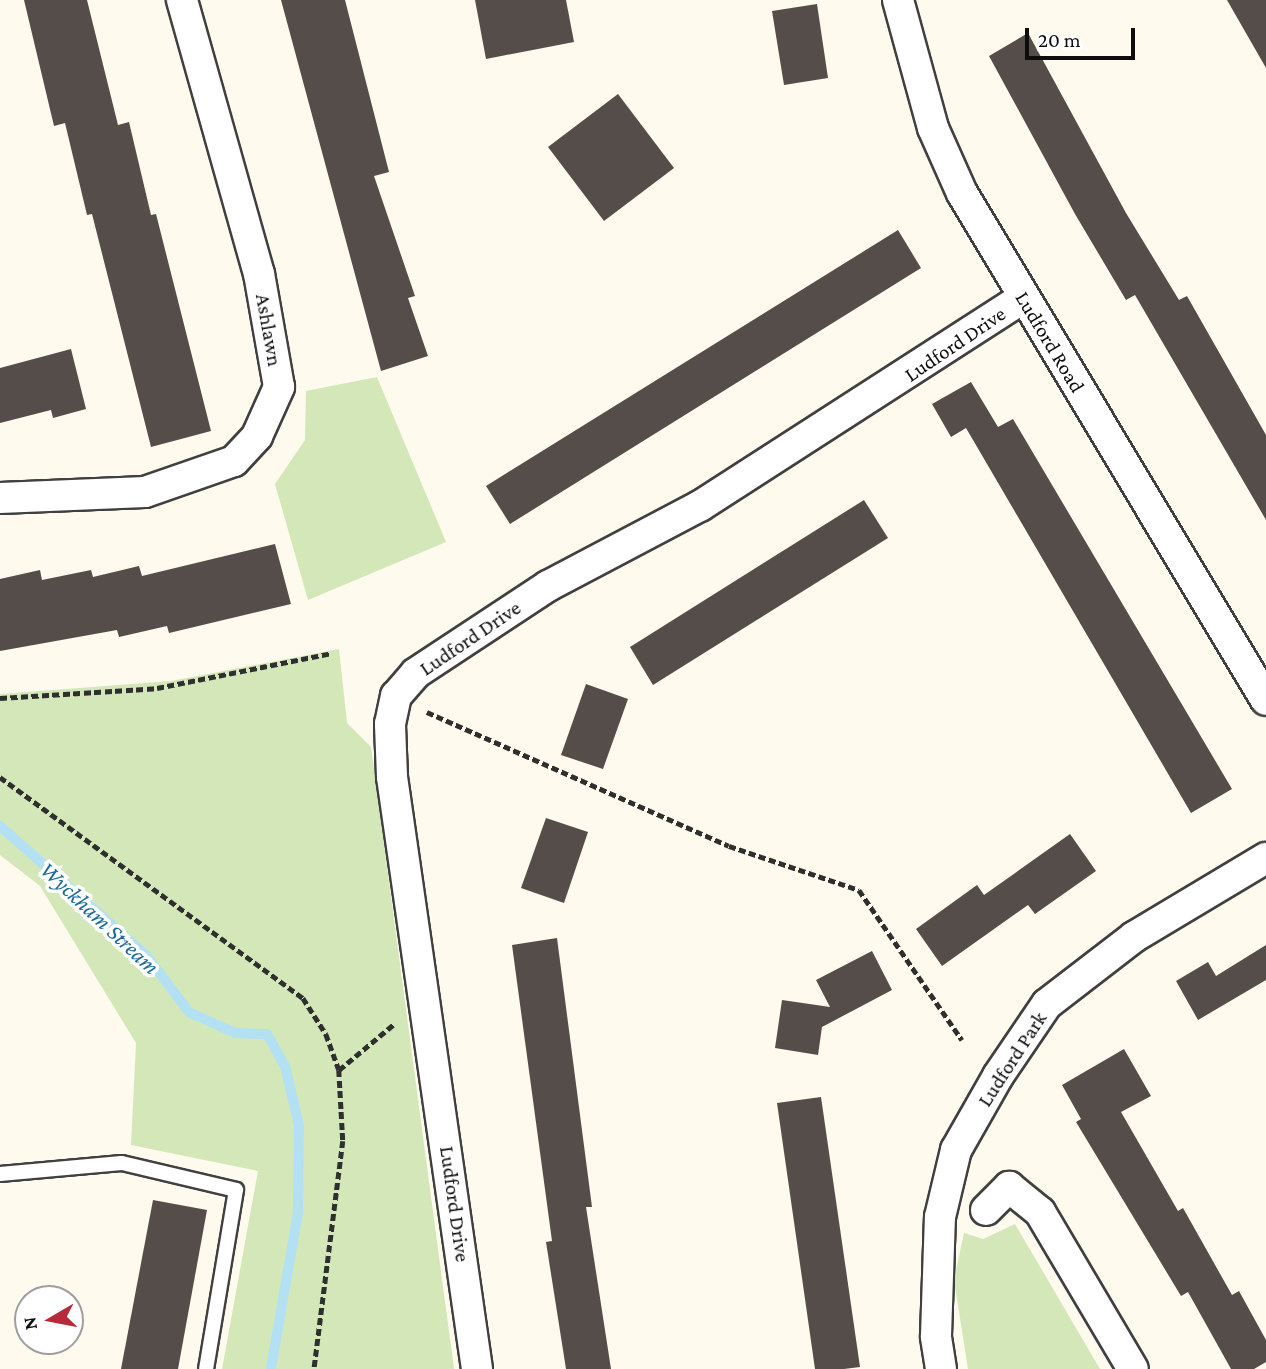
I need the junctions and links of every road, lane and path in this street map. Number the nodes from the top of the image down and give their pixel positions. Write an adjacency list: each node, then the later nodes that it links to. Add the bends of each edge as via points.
1 (182, 0): 4 (street, Ashlawn, via 259,274 279,387 257,436 234,461 145,492)
2 (898, 0): 3 (street, Ludford Road, via 933,128 962,193)
3 (1023, 298): 7 (street, Ludford Road); 18 (street, Ludford Drive, via 700,506 548,586 416,673 396,696 390,724 392,777)
4 (0, 498)
5 (332, 653): 6 (path, via 156,688)
6 (0, 698)
7 (1266, 700)
8 (420, 709): 12 (path, via 729,846 859,890)
9 (0, 777): 13 (path, via 303,998)
10 (1266, 858): 19 (street, Ludford Park, via 1134,937 1047,1004 998,1076 956,1150 940,1217 936,1336)
11 (399, 1019): 13 (path)
12 (962, 1040)
13 (339, 1070): 17 (path, via 342,1141)
14 (0, 1174): 16 (lane, via 122,1163 236,1190)
15 (986, 1210): 20 (street, via 1009,1187 1040,1212)
16 (206, 1369)
17 (314, 1369)
18 (477, 1369)
19 (941, 1369)
20 (1133, 1369)

